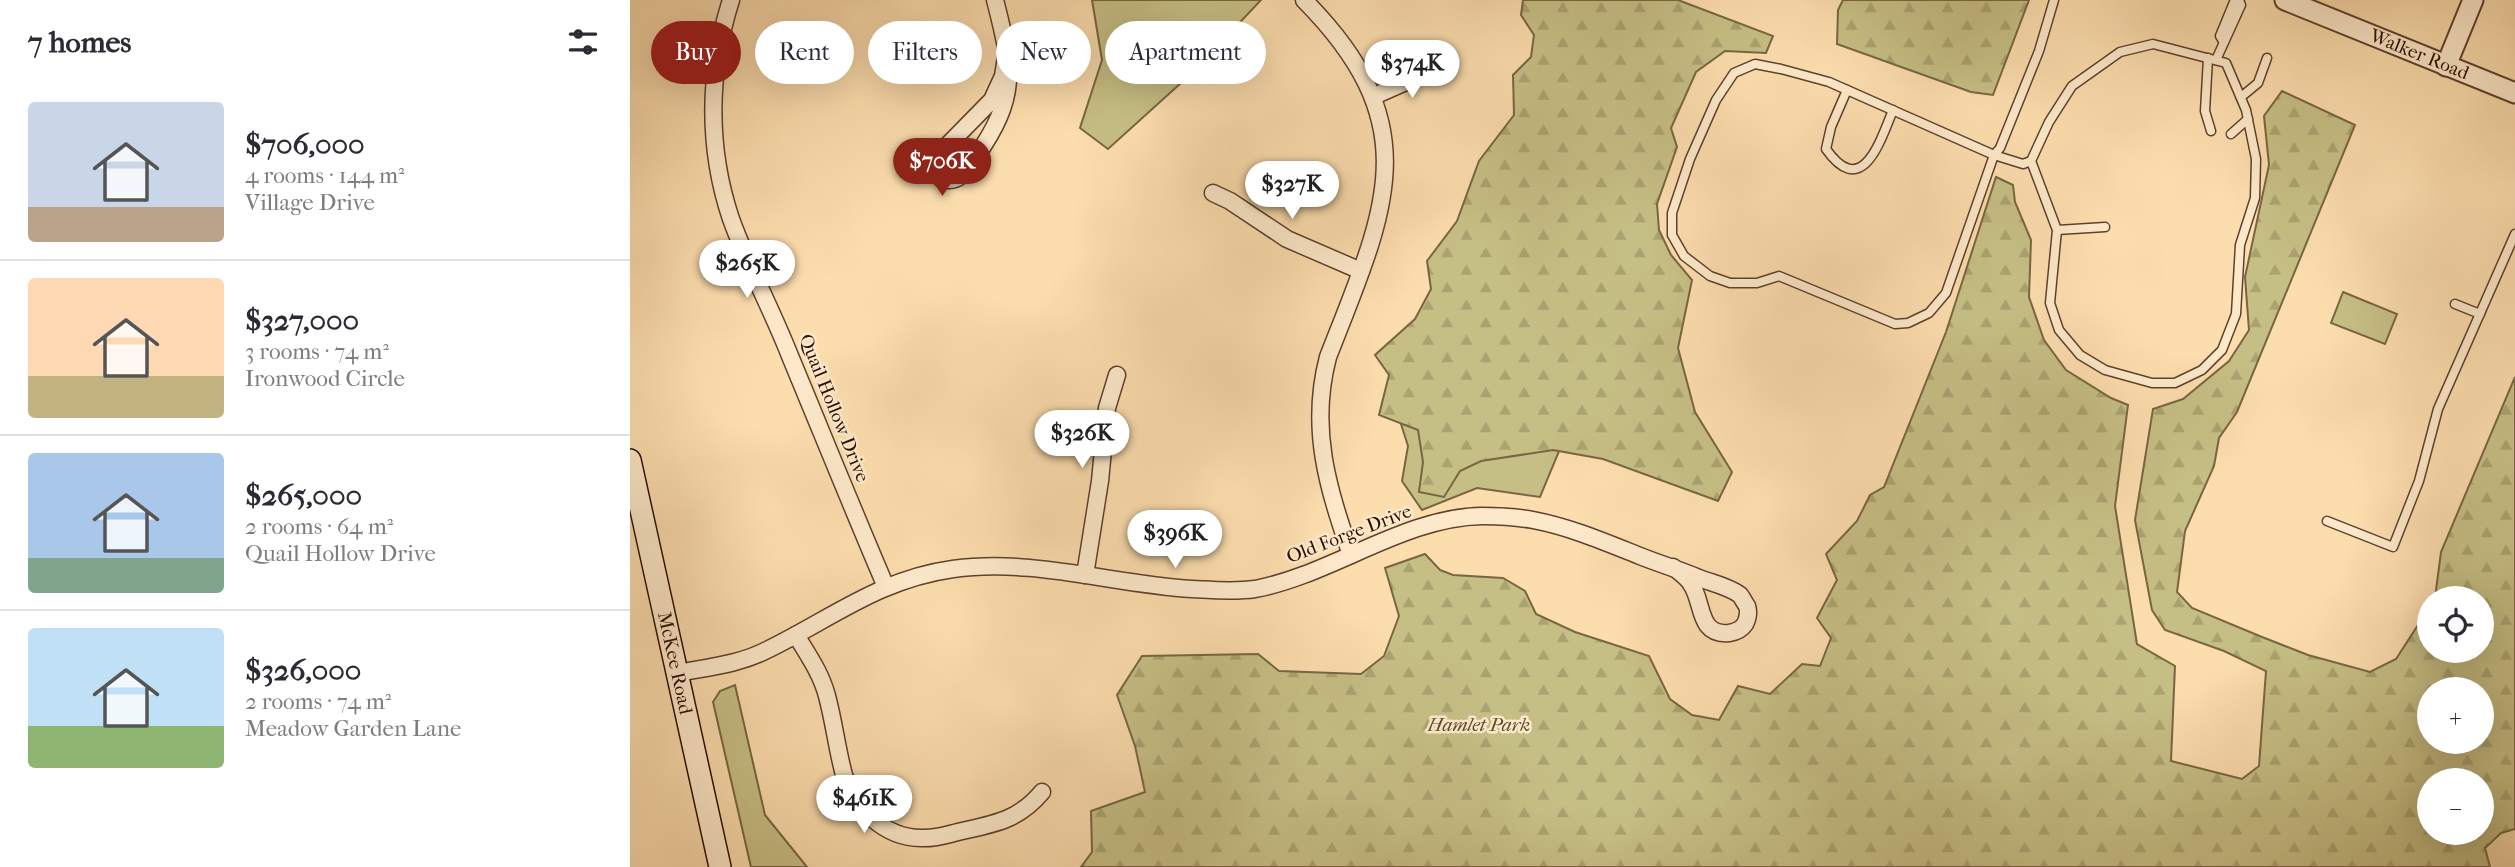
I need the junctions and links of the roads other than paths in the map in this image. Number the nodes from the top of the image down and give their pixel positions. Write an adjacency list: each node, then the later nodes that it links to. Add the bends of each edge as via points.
1 (731, 0): 37 (street, Quail Hollow Drive, via 713,96 722,188)
2 (995, 0): 8 (street)
3 (1304, 0): 16 (street, via 1351,54)
4 (2054, 0): 22 (lane, via 2039,51)
5 (2285, 0): 12 (street, Walker Road)
6 (2473, 0): 12 (street)
7 (2238, 1): 11 (lane)
8 (1000, 21)
9 (1007, 51): 9 (street, via 992,100 939,154 936,171 942,179 951,181 962,175 995,130 1007,95)
10 (2267, 58): 17 (lane, via 2258,83)
11 (2212, 59): 17 (lane, via 2226,63); 20 (lane, via 2206,111); 23 (lane, via 2153,44 2120,52 2072,86)
12 (2446, 66): 15 (street, Walker Road)
13 (1434, 69): 16 (street)
14 (1847, 90): 18 (lane); 18 (lane, via 1830,127 1826,149 1836,163 1850,170 1863,167 1876,152); 22 (lane, via 1755,64 1734,73 1690,159 1672,213 1672,235 1684,256 1710,276 1730,283 1757,283 1779,276 1895,324 1908,323 1929,313 1946,293)
15 (2515, 93)
16 (1374, 96): 28 (street, via 1386,173 1377,225)
17 (2241, 97): 19 (lane)
18 (1893, 110): 22 (lane)
19 (2248, 119): 21 (lane); 26 (lane, via 2256,159 2255,198 2239,245 2236,314 2222,349 2202,370 2175,383 2152,383 2105,370 2080,355 2060,330 2050,303)
20 (2211, 131)
21 (2231, 134)
22 (1994, 155): 23 (lane, via 2023,164)
23 (2031, 161): 26 (lane)
24 (1213, 192): 28 (street, via 1287,239)
25 (2105, 227): 26 (lane)
26 (2057, 230)
27 (2515, 234): 30 (lane)
28 (1361, 271): 34 (street, via 1328,357 1320,415 1328,484)
29 (2455, 304): 30 (lane)
30 (2480, 314): 33 (lane, via 2438,409 2419,481 2393,547)
31 (1117, 375): 36 (street, via 1107,408)
32 (631, 467): 39 (main road, McKee Road)
33 (2327, 521)
34 (1351, 555): 35 (street, Old Forge Drive, via 1452,519 1482,516 1532,520); 36 (street, Old Forge Drive, via 1312,573 1255,589 1172,588)
35 (1673, 567): 35 (street, Old Forge Drive, via 1741,596 1748,608 1741,629 1719,633 1708,627 1693,585)
36 (1084, 575): 37 (street, Old Forge Drive, via 978,566)
37 (886, 587): 38 (street, Old Forge Drive)
38 (796, 635): 39 (street, Old Forge Drive, via 748,658); 40 (street, via 820,676 851,792 887,829 920,838 939,837 1009,820)
39 (678, 673): 41 (main road, McKee Road)
40 (1042, 792)
41 (720, 867)

